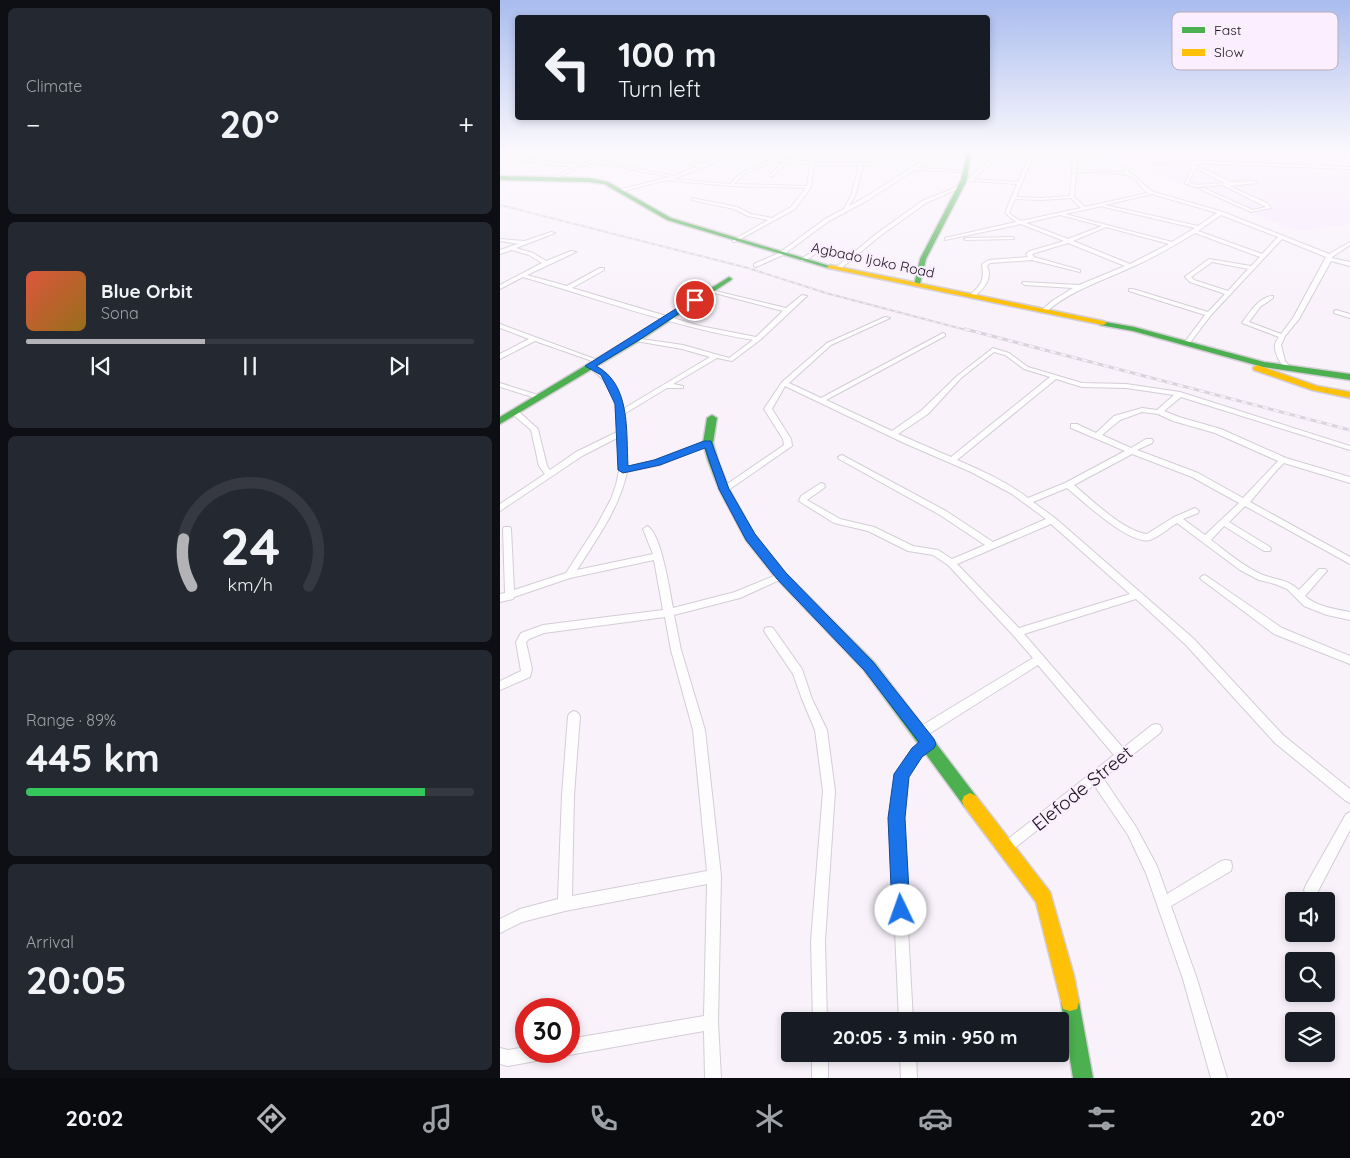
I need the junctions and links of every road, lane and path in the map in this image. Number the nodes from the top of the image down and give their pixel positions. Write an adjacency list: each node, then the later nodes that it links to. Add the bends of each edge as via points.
1 (640, 202): 29 (street, Agbado Ijoko Road, via 669,219)
2 (709, 202): 19 (street)
3 (798, 202): 19 (street)
4 (849, 202): 15 (street)
5 (859, 202): 15 (street)
6 (924, 202): 49 (street)
7 (953, 202): 26 (street)
8 (1012, 202): 20 (street, via 1006,212)
9 (1078, 202): 16 (street)
10 (1112, 202): 14 (street)
11 (1184, 202): 17 (street)
12 (1232, 202): 13 (street, via 1253,211 1269,208)
13 (1261, 202)
14 (1101, 205): 16 (street); 22 (street)
15 (846, 208): 38 (street)
16 (1085, 208): 18 (street)
17 (1221, 213): 22 (street); 24 (street)
18 (1060, 214): 20 (street); 21 (street)
19 (770, 220): 29 (street)
20 (1021, 222): 27 (street); 30 (street)
21 (1104, 227): 30 (street); 32 (street)
22 (1198, 230): 32 (street); 39 (street)
23 (554, 233): 31 (street)
24 (1281, 237): 39 (street); 41 (street)
25 (1012, 238): 27 (street)
26 (933, 239): 27 (street); 54 (street)
27 (947, 239)
28 (500, 240): 31 (street)
29 (735, 240): 38 (street, Agbado Ijoko Road)
30 (1069, 241): 40 (street, via 1032,252 1029,254); 46 (street)
31 (525, 243): 34 (street)
32 (1174, 244): 46 (street)
33 (1349, 244): 41 (street)
34 (512, 248): 36 (street); 43 (street)
35 (816, 251): 42 (street)
36 (500, 252)
37 (573, 252): 43 (street)
38 (780, 254): 42 (street, Agbado Ijoko Road); 45 (street)
39 (1263, 256): 47 (street)
40 (1032, 258): 50 (street); 62 (street, via 985,263 987,277 984,285)
41 (1329, 258): 44 (street); 73 (street, via 1296,319)
42 (803, 260): 49 (street, Agbado Ijoko Road)
43 (546, 263): 51 (street)
44 (1350, 264)
45 (756, 265)
46 (1131, 266): 57 (street)
47 (1252, 268): 60 (street); 60 (street, via 1211,260 1188,278)
48 (602, 269): 56 (street)
49 (837, 269): 54 (street, Agbado Ijoko Road)
50 (1078, 271)
51 (525, 276): 55 (street); 56 (street)
52 (729, 278): 58 (street)
53 (1026, 283): 57 (street)
54 (916, 284): 62 (street, Agbado Ijoko Road)
55 (500, 286)
56 (569, 287): 69 (street)
57 (1081, 287): 65 (street)
58 (709, 290): 64 (street); 69 (street)
59 (1131, 290): 67 (street)
60 (1229, 293): 67 (street)
61 (804, 296): 64 (street)
62 (972, 296): 65 (street, Agbado Ijoko Road)
63 (1271, 297): 73 (street, via 1258,306 1245,323)
64 (786, 310): 76 (street)
65 (1045, 310): 77 (street, Agbado Ijoko Road)
66 (1336, 312): 68 (street)
67 (1209, 314): 77 (street)
68 (1350, 316)
69 (668, 318): 75 (street); 76 (street)
70 (887, 318): 85 (street, via 834,341)
71 (500, 326): 74 (street)
72 (943, 336): 94 (street)
73 (1282, 336): 82 (street, via 1278,345)
74 (535, 338): 79 (street); 81 (street)
75 (636, 339): 78 (street); 81 (street)
76 (758, 339): 78 (street, via 730,360)
77 (1187, 343): 80 (street, Agbado Ijoko Road)
78 (716, 356): 87 (street)
79 (500, 357)
80 (1248, 359): 82 (street, Agbado Ijoko Road); 92 (street, Agbado Ijoko Road, via 1257,368 1286,379)
81 (593, 363): 93 (street); 97 (street, via 610,381)
82 (1286, 366): 84 (street, Agbado Ijoko Road)
83 (1054, 377): 91 (street, via 1082,385 1126,386); 102 (street, via 1026,368 1008,354 993,350 959,377 925,412); 109 (street)
84 (1350, 377)
85 (784, 383): 94 (street); 116 (street, via 768,409 788,446)
86 (500, 385): 89 (street)
87 (666, 386): 88 (street); 97 (street)
88 (681, 387)
89 (509, 388): 90 (street); 93 (street)
90 (500, 391)
91 (1180, 394): 96 (street); 106 (street)
92 (1350, 395)
93 (539, 397): 95 (street)
94 (822, 400): 102 (street)
95 (514, 412): 99 (street); 112 (street, via 534,429 543,466)
96 (1160, 412): 103 (street, via 1142,410 1117,418); 110 (street, via 1218,431)
97 (621, 413): 101 (street)
98 (712, 418): 105 (street)
99 (500, 421)
100 (1074, 426): 103 (street)
101 (621, 433): 111 (street); 112 (street, via 579,454)
102 (893, 434): 109 (street)
103 (1097, 436): 107 (street)
104 (1149, 441): 107 (street)
105 (708, 443): 111 (street, via 657,463); 116 (street)
106 (1350, 448)
107 (1129, 450): 114 (street); 118 (street, via 1194,475)
108 (842, 457): 127 (street, via 943,513)
109 (952, 460): 117 (street, via 1003,485)
110 (1283, 460): 113 (street); 118 (street)
111 (623, 470): 133 (street, via 605,520)
112 (549, 474): 119 (street)
113 (1350, 480)
114 (1068, 484): 117 (street); 121 (street, via 1119,526 1140,536 1148,537)
115 (821, 486): 131 (street, via 803,501 837,521 871,529 911,549 931,550)
116 (724, 489): 134 (street, via 750,537)
117 (1027, 501): 122 (street)
118 (1244, 503): 123 (street); 130 (street)
119 (500, 508)
120 (1195, 511): 121 (street)
121 (1177, 519): 126 (street)
122 (1052, 520): 127 (street); 136 (street)
123 (1224, 523): 126 (street); 128 (street)
124 (507, 529): 137 (street)
125 (647, 529): 129 (street)
126 (1206, 539): 138 (street, via 1243,568 1290,587)
127 (993, 546): 131 (street)
128 (1267, 549)
129 (658, 556): 133 (street); 140 (street)
130 (1350, 561)
131 (951, 563): 143 (street)
132 (1322, 571): 138 (street)
133 (569, 575): 137 (street)
134 (781, 576): 140 (street, via 738,595); 149 (street, via 869,666)
135 (1205, 578): 145 (street, via 1278,631)
136 (1138, 595): 143 (street); 152 (street, via 1199,652 1288,748)
137 (510, 596): 139 (street)
138 (1300, 596): 141 (street, via 1327,611)
139 (500, 598)
140 (668, 614): 146 (street, via 543,629 526,636 521,642 526,674); 156 (street, via 699,730)
141 (1350, 616)
142 (770, 631): 161 (street, via 798,672 821,730 828,771 818,941)
143 (1017, 632): 144 (street)
144 (1039, 659): 149 (street); 150 (street)
145 (1350, 660)
146 (500, 686)
147 (574, 716): 159 (street)
148 (1156, 729): 150 (street, Elefode Street)
149 (924, 738): 154 (street); 162 (street, via 902,774 896,818)
150 (1121, 755): 151 (street, Elefode Street)
151 (1095, 776): 154 (street, Elefode Street); 158 (street, via 1132,831)
152 (1350, 797)
153 (1350, 818): 157 (street)
154 (1008, 847): 172 (street, via 1044,898 1065,976)
155 (1226, 866): 158 (street)
156 (714, 876): 159 (street); 163 (street)
157 (1311, 890)
158 (1164, 903): 173 (street)
159 (565, 904): 160 (street, via 520,916)
160 (500, 926)
161 (820, 1012)
162 (906, 1012)
163 (711, 1022): 164 (street); 169 (street)
164 (580, 1046)
165 (500, 1056): 166 (street)
166 (515, 1057)
167 (820, 1062): 170 (street)
168 (908, 1062): 171 (street)
169 (713, 1078)
170 (820, 1078)
171 (909, 1078)
172 (1083, 1078)
173 (1219, 1078)

